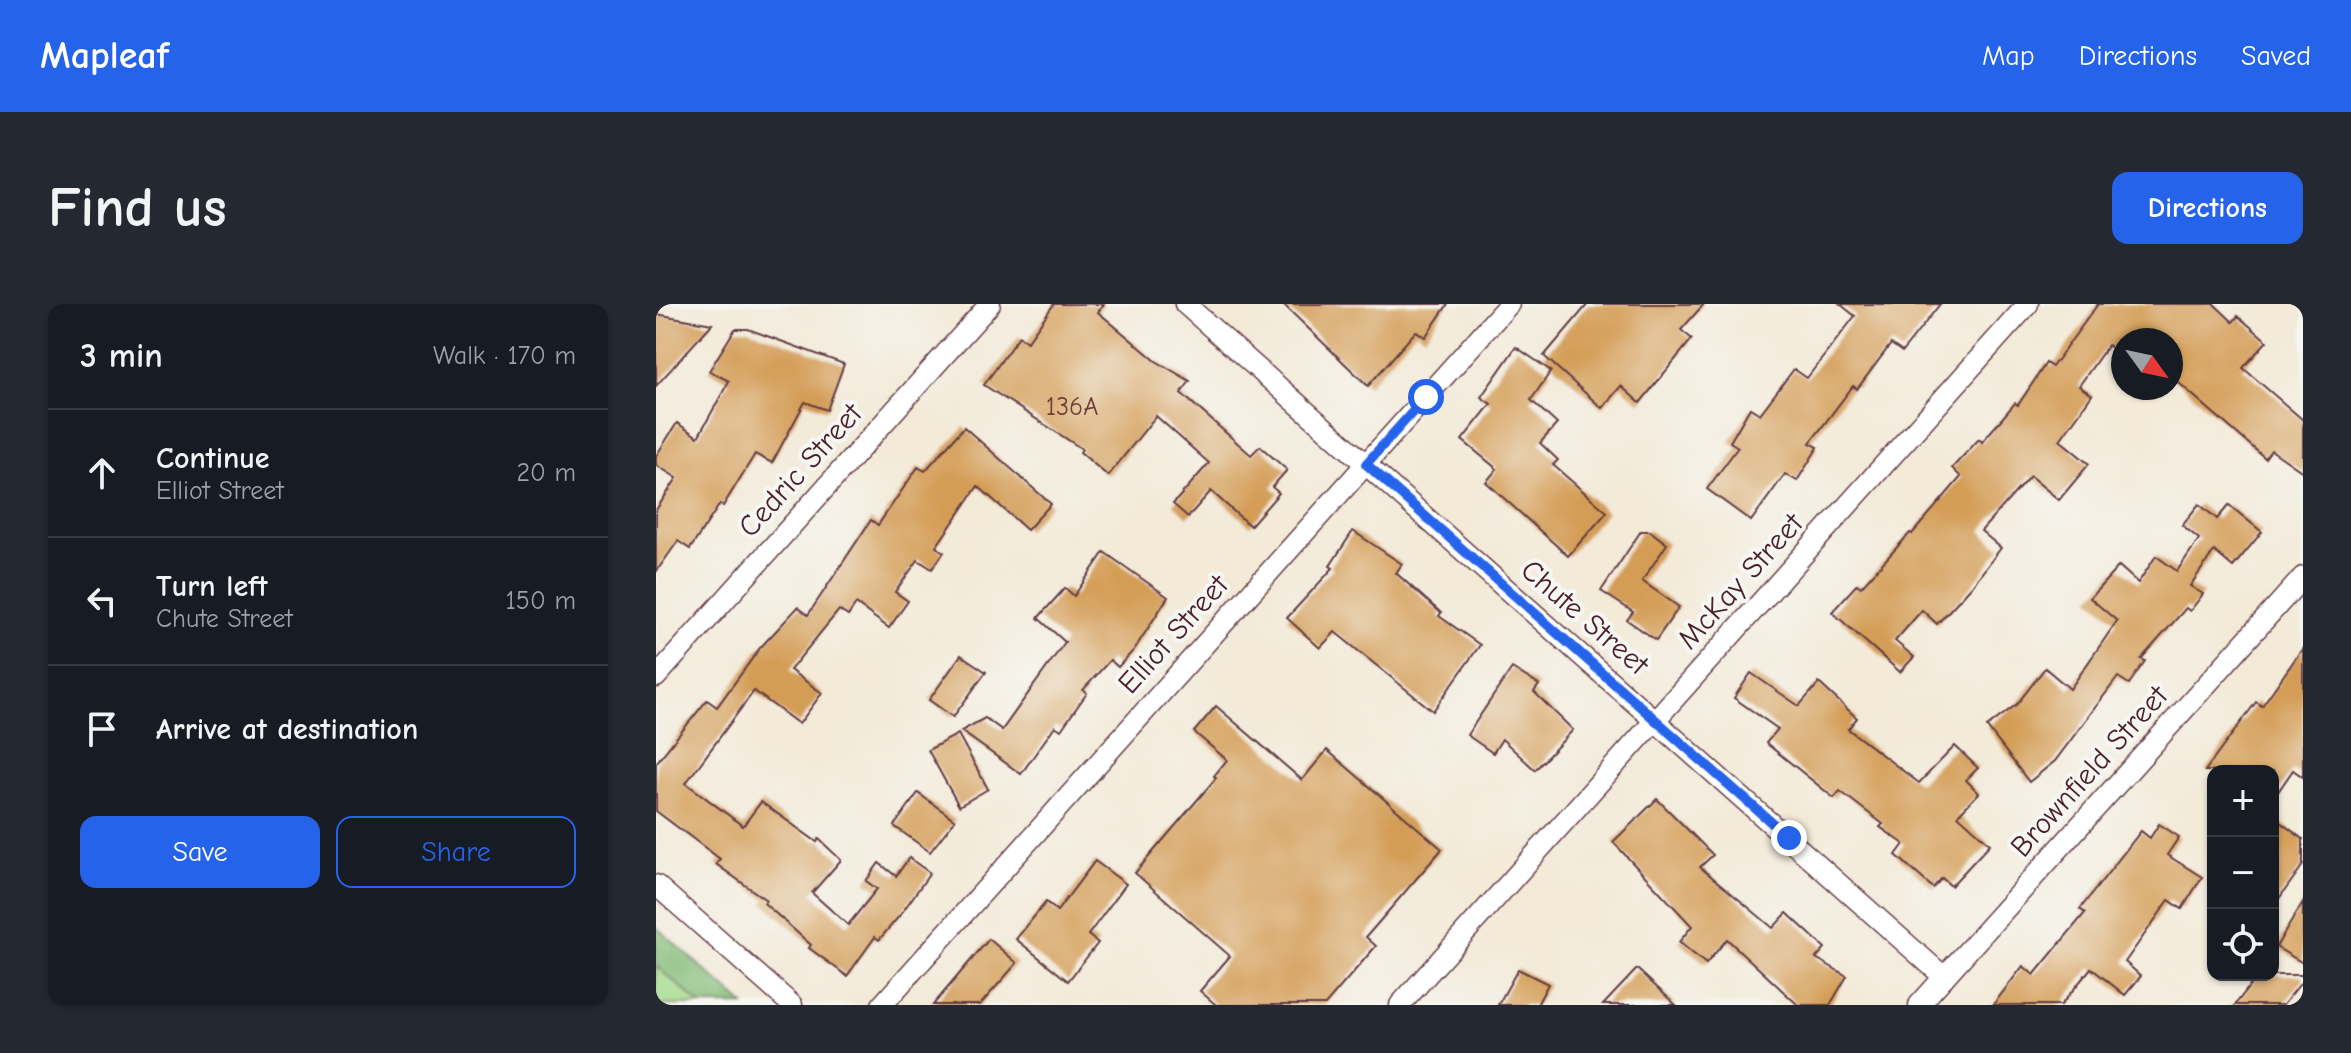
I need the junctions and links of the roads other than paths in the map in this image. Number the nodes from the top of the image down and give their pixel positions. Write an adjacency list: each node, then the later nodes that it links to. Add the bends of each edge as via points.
1 (990, 304): 7 (street, Cedric Street)
2 (1185, 304): 5 (street, Chute Street)
3 (1509, 304): 5 (street, Elliot Street)
4 (2028, 304): 8 (street, McKay Street)
5 (1366, 464): 8 (street, Chute Street); 12 (street, Elliot Street)
6 (2303, 577): 10 (street, Brownfield Street)
7 (656, 677)
8 (1656, 719): 10 (street, Chute Street); 13 (street, McKay Street)
9 (656, 885): 11 (street)
10 (1944, 977): 14 (street, Brownfield Street)
11 (792, 1005)
12 (882, 1005)
13 (1400, 1005)
14 (1919, 1005)

